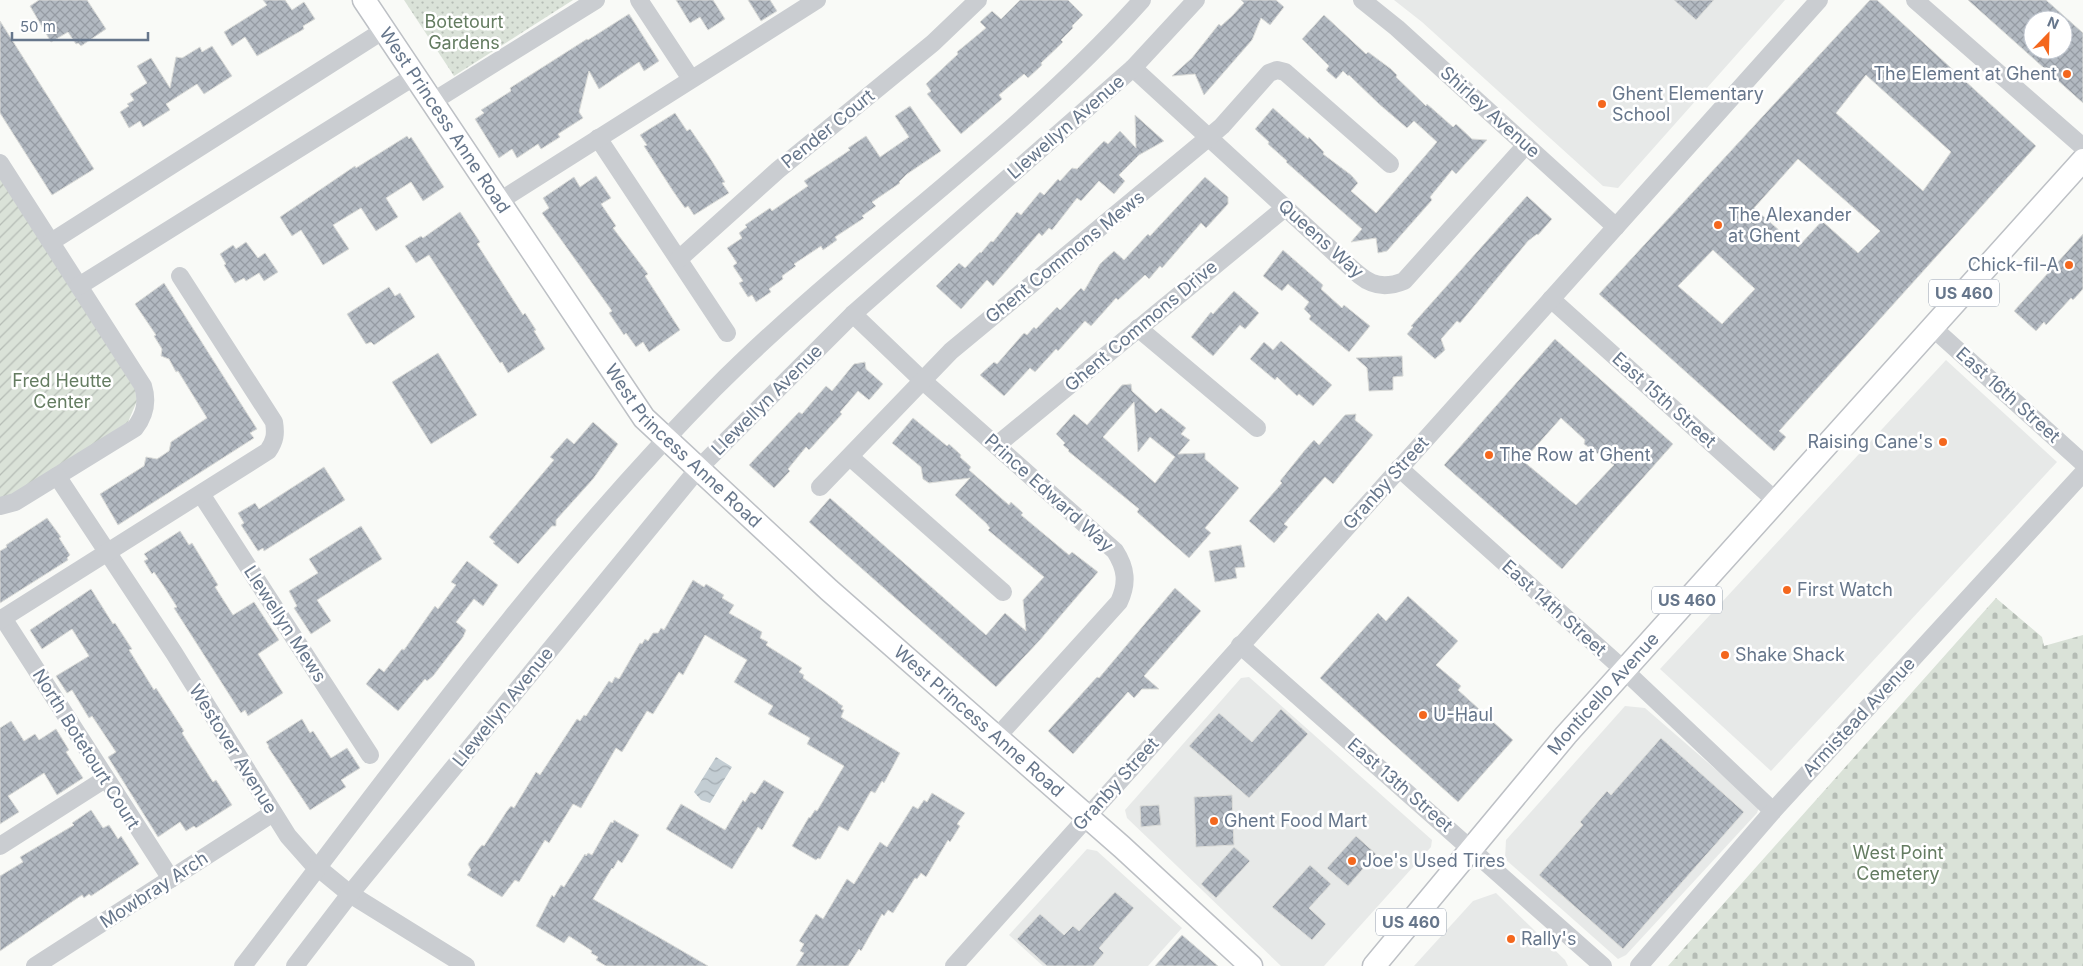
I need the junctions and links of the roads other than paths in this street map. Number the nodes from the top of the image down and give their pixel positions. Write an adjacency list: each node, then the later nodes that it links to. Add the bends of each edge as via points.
1 (596, 0): 15 (street)
2 (639, 0): 14 (street)
3 (817, 0): 14 (street)
4 (978, 0): 27 (street, Pender Court)
5 (1142, 0): 37 (street, Llewellyn Avenue, via 1000,139 808,301 714,390)
6 (1196, 0): 12 (street, Llewellyn Avenue)
7 (1362, 0): 18 (street, Shirley Avenue)
8 (1819, 0): 25 (street, Granby Street)
9 (1915, 0): 19 (street)
10 (366, 1): 11 (main road, West Princess Anne Road)
11 (384, 30): 13 (main road, West Princess Anne Road); 26 (street)
12 (1132, 68): 17 (street, Queens Way); 31 (street, Llewellyn Avenue)
13 (414, 76): 15 (main road, West Princess Anne Road); 29 (street)
14 (691, 79): 16 (street)
15 (432, 102): 23 (main road, West Princess Anne Road)
16 (598, 138): 23 (street); 27 (street)
17 (1208, 138): 22 (street, Ghent Commons Mews, via 1269,73 1277,70 1285,72); 24 (street, Queens Way); 35 (street, Ghent Commons Mews, via 951,351)
18 (1526, 145): 24 (street, Queens Way, via 1404,281 1390,287 1368,282); 25 (street, Shirley Avenue)
19 (2083, 147)
20 (2083, 160): 33 (main road, Monticello Avenue / US 460)
21 (0, 163): 26 (street)
22 (1390, 164)
23 (498, 202): 37 (main road, West Princess Anne Road, via 644,418)
24 (1286, 207): 32 (street, Ghent Commons Drive)
25 (1616, 227): 30 (street, Granby Street)
26 (51, 242): 29 (street)
27 (679, 259): 34 (street)
28 (180, 276): 46 (street, via 274,422 276,432 268,451)
29 (79, 286): 44 (street, via 143,386 146,407 135,428)
30 (1551, 299): 41 (street, Granby Street); 47 (street, East 15th Street)
31 (853, 314): 35 (street, Prince Edward Way); 42 (street, Llewellyn Avenue)
32 (1138, 328): 36 (street); 38 (street, Ghent Commons Drive)
33 (1933, 328): 40 (street, East 16th Street); 47 (main road, Monticello Avenue / US 460)
34 (727, 333)
35 (922, 380): 38 (street, Prince Edward Way); 39 (street, Ghent Commons Mews)
36 (1257, 428)
37 (667, 440): 42 (main road, West Princess Anne Road); 62 (street, Llewellyn Avenue, via 577,538 497,636)
38 (997, 445): 54 (street, Prince Edward Way, via 1115,552 1122,562 1126,578 1119,602)
39 (850, 457): 45 (street, Ghent Commons Mews); 50 (street)
40 (2083, 463)
41 (1399, 468): 52 (street, Granby Street); 53 (street, East 14th Street)
42 (698, 469): 54 (main road, West Princess Anne Road, via 829,590); 64 (street, Llewellyn Avenue)
43 (2083, 473): 57 (street, Armistead Avenue)
44 (57, 476): 48 (street, via 14,502); 49 (street, Westover Avenue)
45 (820, 487)
46 (201, 494): 49 (street); 55 (street, Llewellyn Mews)
47 (1776, 501): 53 (main road, Monticello Avenue / US 460)
48 (0, 506)
49 (108, 553): 51 (street); 58 (street, Westover Avenue)
50 (1003, 592)
51 (2, 619): 56 (street, North Botetourt Court)
52 (1240, 645): 59 (street, Granby Street); 61 (street, East 13th Street)
53 (1624, 670): 57 (street, East 14th Street); 61 (main road, Monticello Avenue / US 460)
54 (997, 737): 59 (main road, West Princess Anne Road)
55 (370, 755)
56 (105, 778): 60 (street); 63 (street, North Botetourt Court)
57 (1773, 811): 73 (street, Armistead Avenue)
58 (273, 812): 62 (street, Westover Avenue, via 288,836); 63 (street, Mowbray Arch)
59 (1087, 817): 69 (street, Granby Street); 70 (main road, West Princess Anne Road)
60 (0, 846)
61 (1471, 848): 71 (main road, Monticello Avenue / US 460); 72 (street, East 13th Street)
62 (318, 868): 64 (street, Westover Avenue); 66 (street, Llewellyn Avenue)
63 (171, 879): 65 (street, Mowbray Arch)
64 (350, 894): 67 (street, Llewellyn Avenue); 68 (street, Westover Avenue)
65 (35, 966)
66 (243, 966)
67 (295, 966)
68 (466, 966)
69 (954, 966)
70 (1250, 966)
71 (1374, 966)
72 (1603, 966)
73 (1639, 966)

